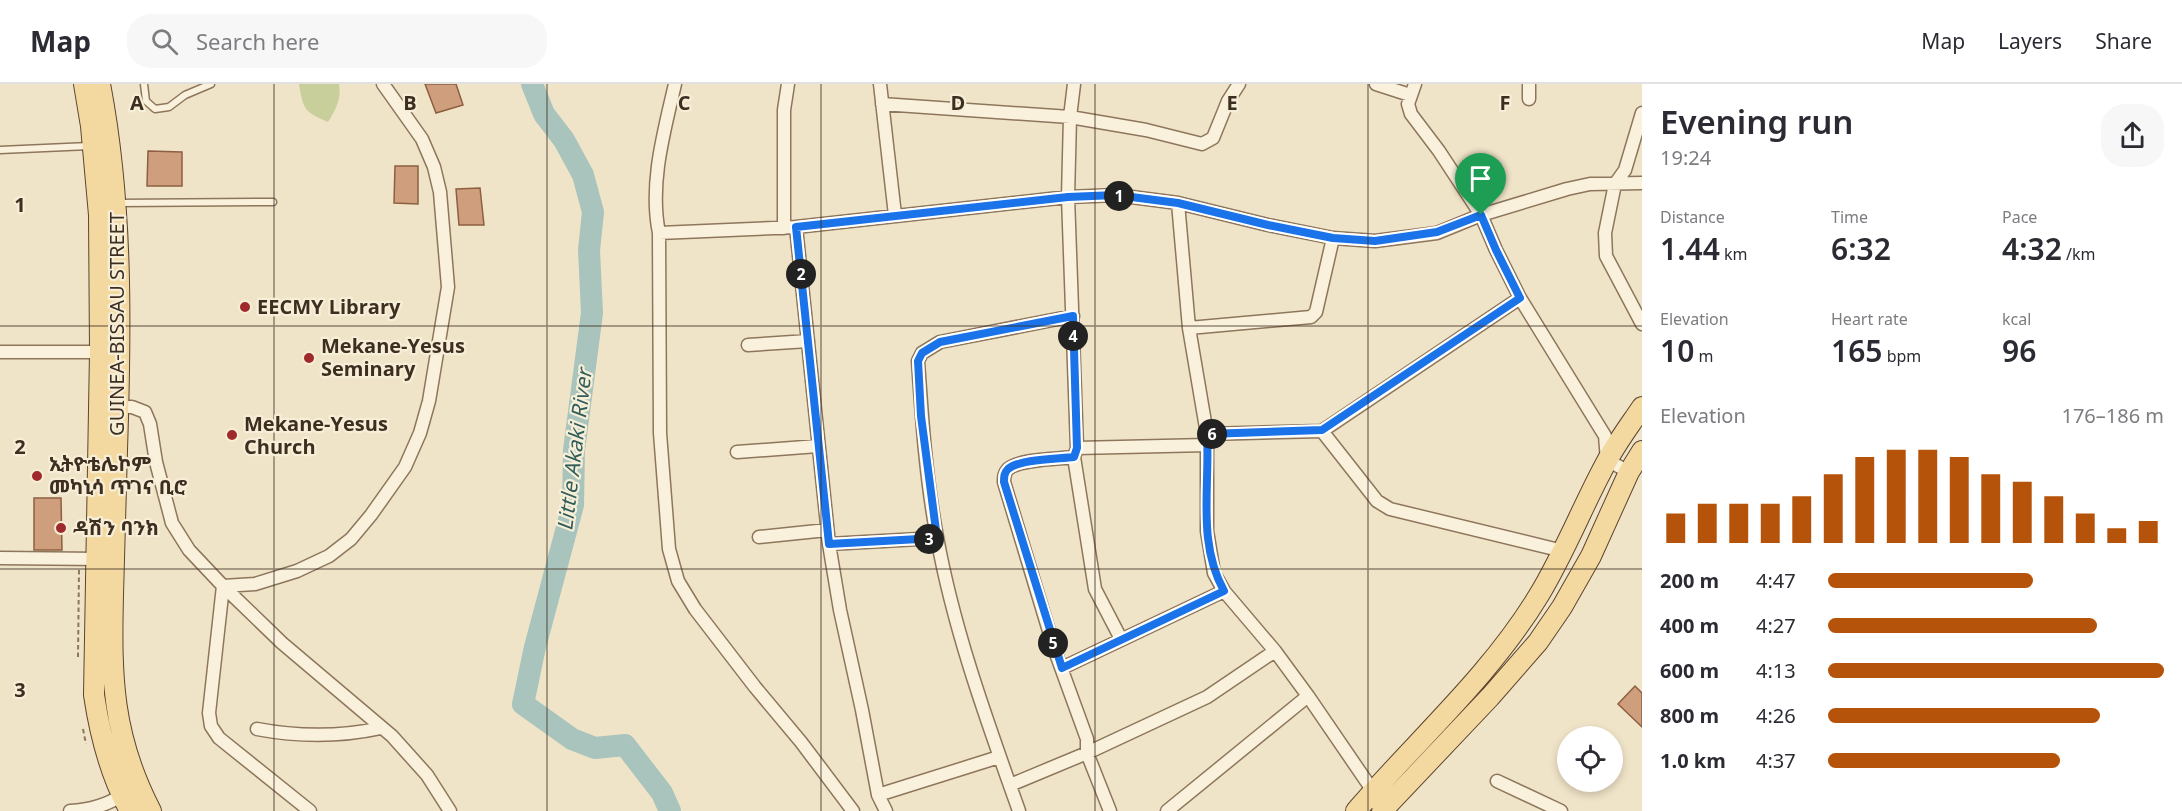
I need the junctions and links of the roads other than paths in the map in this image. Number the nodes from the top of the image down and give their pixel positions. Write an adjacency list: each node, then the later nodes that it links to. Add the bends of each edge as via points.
1 (84, 84): 18 (main road)
2 (100, 84): 24 (main road, GUINEA-BISSAU STREET)
3 (144, 84): 4 (lane, via 146,102 155,110 169,107)
4 (211, 84)
5 (383, 84): 56 (street, via 422,139 440,192 448,286 420,434 405,467 371,515 351,539 329,556 255,584)
6 (675, 84): 29 (street, via 656,175 655,215)
7 (788, 84): 28 (street, via 784,110)
8 (880, 84): 15 (street)
9 (1074, 84): 17 (street)
10 (1239, 84): 17 (street, via 1213,138 1202,144)
11 (1376, 84): 13 (street)
12 (1530, 84): 14 (street)
13 (1413, 89): 27 (street, via 1408,104 1411,114)
14 (1529, 99)
15 (882, 104): 17 (street); 26 (street)
16 (1642, 113): 21 (street, via 1625,170)
17 (1070, 117): 22 (street)
18 (93, 145): 19 (lane); 38 (main road, via 99,215)
19 (0, 150)
20 (1642, 183): 21 (street)
21 (1615, 184): 27 (street, via 1568,189); 33 (street, via 1605,233 1606,256)
22 (1068, 197): 25 (street, via 1116,195); 26 (street); 32 (street)
23 (273, 202): 24 (lane)
24 (116, 203): 39 (main road, GUINEA-BISSAU STREET)
25 (1178, 203): 30 (street); 34 (street)
26 (895, 215): 28 (street)
27 (1481, 215): 30 (street, via 1437,232 1375,241); 31 (street)
28 (790, 227): 29 (street); 35 (street)
29 (659, 232): 75 (street, via 660,433 669,549 678,581 695,609)
30 (1333, 238): 34 (street, via 1316,312 1311,316)
31 (1520, 298): 41 (street); 47 (street, via 1605,436)
32 (1073, 316): 45 (street); 51 (street, via 940,342 922,353 918,361 921,416)
33 (1642, 324)
34 (1189, 328): 42 (street)
35 (808, 341): 36 (street); 43 (street)
36 (748, 345)
37 (0, 352): 38 (street)
38 (100, 352): 55 (main road)
39 (118, 407): 55 (main road, GUINEA-BISSAU STREET); 56 (street, via 145,412 172,523 189,550)
40 (1642, 407): 47 (main road)
41 (1322, 430): 42 (street); 53 (street, via 1377,501 1390,509)
42 (1207, 439): 45 (street); 57 (street, via 1207,531 1214,573)
43 (818, 446): 44 (street); 49 (street)
44 (737, 452)
45 (1075, 452): 58 (street, via 1095,589); 60 (street, via 1018,464 1004,474)
46 (1642, 452): 48 (main road)
47 (1607, 460): 48 (street); 53 (main road)
48 (1629, 472): 81 (main road, via 1591,556 1538,642)
49 (827, 530): 50 (street); 52 (street)
50 (759, 537)
51 (937, 538): 52 (street); 65 (street, via 964,649)
52 (829, 544): 69 (street)
53 (1563, 551): 68 (main road, via 1515,631)
54 (0, 558): 55 (street)
55 (104, 559): 70 (main road, via 94,694 104,745); 72 (main road, GUINEA-BISSAU STREET, via 113,688 125,748)
56 (222, 586): 62 (street); 73 (street, via 209,713 212,726 219,738)
57 (1224, 591): 58 (street); 59 (street)
58 (1121, 639): 60 (street)
59 (1275, 651): 61 (street); 64 (street, via 1207,697)
60 (1062, 668): 64 (street, via 1088,739)
61 (1308, 696): 68 (street); 79 (street)
62 (381, 728): 63 (street, via 305,736); 74 (street, via 427,775)
63 (257, 729)
64 (1087, 753): 67 (street); 78 (street)
65 (999, 757): 67 (street); 69 (street)
66 (1497, 781): 82 (street)
67 (1010, 785): 77 (street)
68 (1373, 791): 80 (main road)
69 (878, 795): 76 (street)
70 (126, 803): 71 (street)
71 (70, 811)
72 (151, 811)
73 (310, 811)
74 (450, 811)
75 (853, 811)
76 (886, 811)
77 (1019, 811)
78 (1110, 811)
79 (1167, 811)
80 (1356, 811)
81 (1382, 811)
82 (1561, 811)

